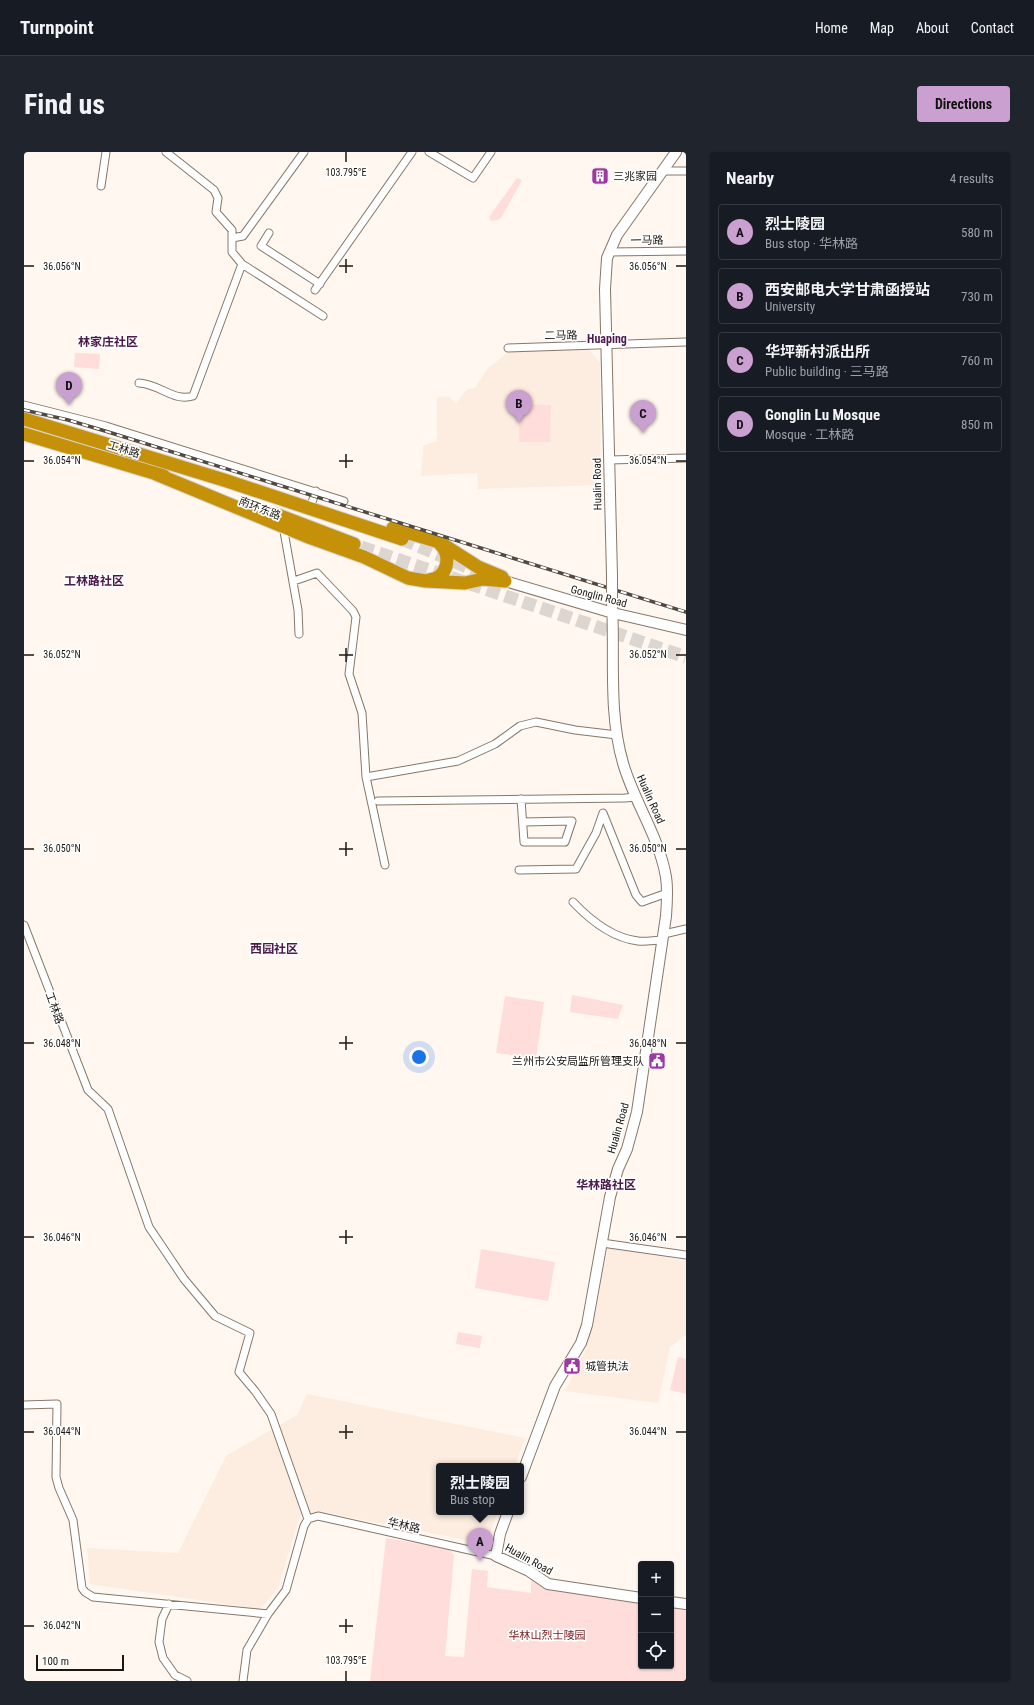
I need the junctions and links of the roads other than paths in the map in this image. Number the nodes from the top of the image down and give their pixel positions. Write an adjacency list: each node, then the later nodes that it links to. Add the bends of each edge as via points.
1 (106, 152): 10 (street)
2 (166, 152): 12 (street, via 214,190 218,198 216,212 232,230)
3 (304, 152): 12 (street, via 243,236)
4 (412, 152): 11 (street, via 317,287 261,246)
5 (430, 152): 6 (street, via 473,178)
6 (492, 152)
7 (676, 152): 8 (street, Hualin Road)
8 (662, 171): 9 (street); 14 (street, Hualin Road, via 620,230)
9 (686, 171)
10 (101, 186)
11 (269, 233)
12 (232, 238): 15 (street, via 232,252)
13 (686, 251): 14 (street, 一马路)
14 (609, 252): 18 (street, Hualin Road, via 605,289)
15 (242, 264): 16 (street); 20 (street, via 193,396 177,397 149,384)
16 (323, 316)
17 (686, 342): 18 (street, 二马路)
18 (607, 346): 19 (street, 二马路); 25 (street, Hualin Road)
19 (508, 348)
20 (139, 383)
21 (24, 405): 28 (street, via 106,426)
22 (24, 419): 27 (highway, 工林路)
23 (24, 434): 26 (highway, 工林路)
24 (686, 458): 25 (street)
25 (609, 460): 37 (street, Hualin Road, bridge)
26 (156, 474): 30 (highway); 33 (highway, 南环东路, via 204,486)
27 (224, 480): 28 (highway, via 252,483); 31 (highway, 南环东路)
28 (314, 497): 29 (street); 32 (highway)
29 (344, 501)
30 (283, 526): 34 (street); 35 (highway, via 364,557 408,578)
31 (402, 539)
32 (439, 542): 35 (highway, via 447,553 446,566 438,577); 36 (highway)
33 (361, 547)
34 (294, 580): 39 (street); 41 (street, via 317,573 356,617 349,674 362,713)
35 (426, 581): 36 (highway)
36 (506, 581): 37 (street, Gonglin Road)
37 (613, 608): 38 (street, Gonglin Road); 40 (street, Hualin Road, via 612,649)
38 (686, 630)
39 (299, 634)
40 (617, 735): 41 (street, via 536,722 520,726 495,744 458,761); 42 (street, Hualin Road, via 623,763)
41 (366, 777): 46 (street)
42 (636, 797): 43 (street); 48 (street, Hualin Road, via 663,864)
43 (521, 800): 44 (street); 45 (street)
44 (378, 801)
45 (523, 822): 45 (street, via 524,842 565,842 572,821)
46 (385, 865)
47 (519, 870): 48 (street, via 576,869 593,839 603,813 636,895 642,902)
48 (667, 893): 52 (street, Hualin Road)
49 (573, 902): 52 (street, via 584,914 612,935 638,941)
50 (24, 925): 58 (street, 工林路, via 88,1090 108,1109 149,1227 184,1279 215,1316 250,1333 239,1372 271,1414)
51 (686, 929): 52 (street)
52 (664, 937): 53 (street, Hualin Road, via 637,1112 627,1149 614,1180)
53 (602, 1243): 54 (street); 56 (street, Hualin Road, via 584,1335 555,1386)
54 (686, 1254)
55 (24, 1405): 62 (street, via 57,1404 56,1477 73,1520 82,1588 93,1597)
56 (524, 1469)
57 (507, 1515): 59 (street, Hualin Road)
58 (308, 1519): 59 (street, 华林路, via 318,1516); 64 (street, via 286,1590)
59 (496, 1556): 60 (street, Hualin Road, via 529,1571 548,1584)
60 (638, 1598)
61 (674, 1602): 63 (street)
62 (169, 1604): 64 (street); 65 (street, via 162,1619 159,1642 164,1658 174,1675)
63 (686, 1604)
64 (268, 1614): 66 (street, via 247,1650)
65 (188, 1681)
66 (243, 1681)

